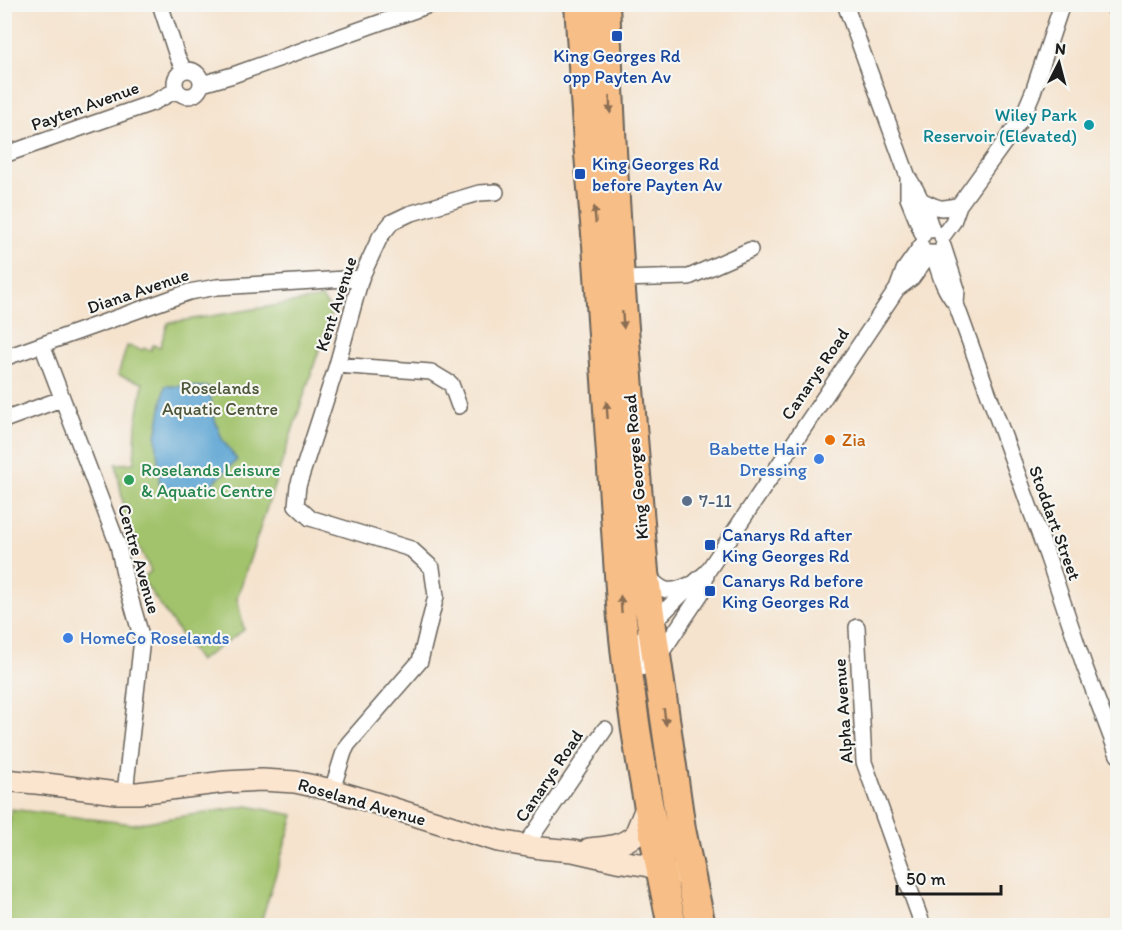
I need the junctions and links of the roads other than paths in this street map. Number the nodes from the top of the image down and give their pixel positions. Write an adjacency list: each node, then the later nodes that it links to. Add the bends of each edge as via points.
1 (160, 4): 9 (street)
2 (432, 4): 10 (street)
3 (579, 4): 37 (highway, King Georges Road, one-way to 3, via 621,608)
4 (605, 4): 21 (highway, King Georges Road, one-way to 21)
5 (845, 4): 13 (street, Stoddart Street)
6 (1062, 4): 16 (street, Canarys Road, via 1022,118)
7 (1113, 4): 8 (street)
8 (1118, 16)
9 (184, 70): 10 (street, via 196,72); 11 (street, via 175,81)
10 (202, 84): 11 (street, via 194,95 185,96)
11 (177, 90): 12 (street, Payten Avenue, via 152,104)
12 (4, 156)
13 (908, 177): 15 (street, Stoddart Street); 17 (street, Stoddart Street, via 908,198)
14 (496, 192): 20 (street, Kent Avenue, via 479,193 392,222 380,237)
15 (923, 201): 16 (street, via 938,208); 17 (street, Stoddart Street)
16 (959, 205): 17 (street, Canarys Road, via 945,213)
17 (932, 242): 19 (street, Canarys Road); 22 (street, Stoddart Street); 23 (street, Canarys Road, via 904,270); 24 (street, Stoddart Street, via 957,289)
18 (750, 250): 21 (street, via 689,277)
19 (917, 272): 22 (street, Stoddart Street); 23 (street, Canarys Road)
20 (361, 278): 25 (street, Diana Avenue, via 189,292); 27 (street, Kent Avenue)
21 (620, 279): 31 (highway, King Georges Road, one-way to 31)
22 (944, 286): 24 (street, Stoddart Street)
23 (897, 289): 32 (street, Canarys Road)
24 (956, 304): 39 (street, Stoddart Street)
25 (42, 345): 26 (street, Diana Avenue); 28 (street, Centre Avenue)
26 (4, 358)
27 (337, 365): 29 (street, via 431,372 451,384); 41 (street, Kent Avenue, via 298,486 296,506 310,518 411,549 432,568 436,596 420,661 348,744)
28 (62, 399): 30 (street); 42 (street, Centre Avenue, via 118,545 142,639)
29 (459, 406)
30 (4, 420)
31 (644, 572): 33 (street, via 658,588 677,591); 34 (highway, King Georges Road)
32 (707, 572): 33 (street, Canarys Road); 36 (street, Canarys Road, via 702,592)
33 (691, 585): 34 (street, Canarys Road)
34 (652, 627): 36 (highway, King Georges Road); 37 (street, Canarys Road, via 640,645 644,697)
35 (857, 627): 50 (street, Alpha Avenue, via 864,762)
36 (657, 659): 47 (highway, King Georges Road, one-way to 47)
37 (635, 725): 43 (highway, King Georges Road)
38 (605, 729): 44 (street, Canarys Road)
39 (1118, 755)
40 (4, 780): 42 (street, Roseland Avenue)
41 (332, 790): 42 (street, Roseland Avenue, via 262,780); 44 (street, Roseland Avenue)
42 (125, 793)
43 (648, 803): 45 (street, Roseland Avenue, via 630,838 615,846); 46 (highway, King Georges Road)
44 (524, 846): 45 (street, Roseland Avenue)
45 (573, 851): 46 (street, Roseland Avenue)
46 (661, 870): 47 (street, Roseland Avenue); 48 (highway, King Georges Road)
47 (691, 879): 49 (highway, King Georges Road)
48 (672, 926)
49 (701, 926)
50 (923, 926)

